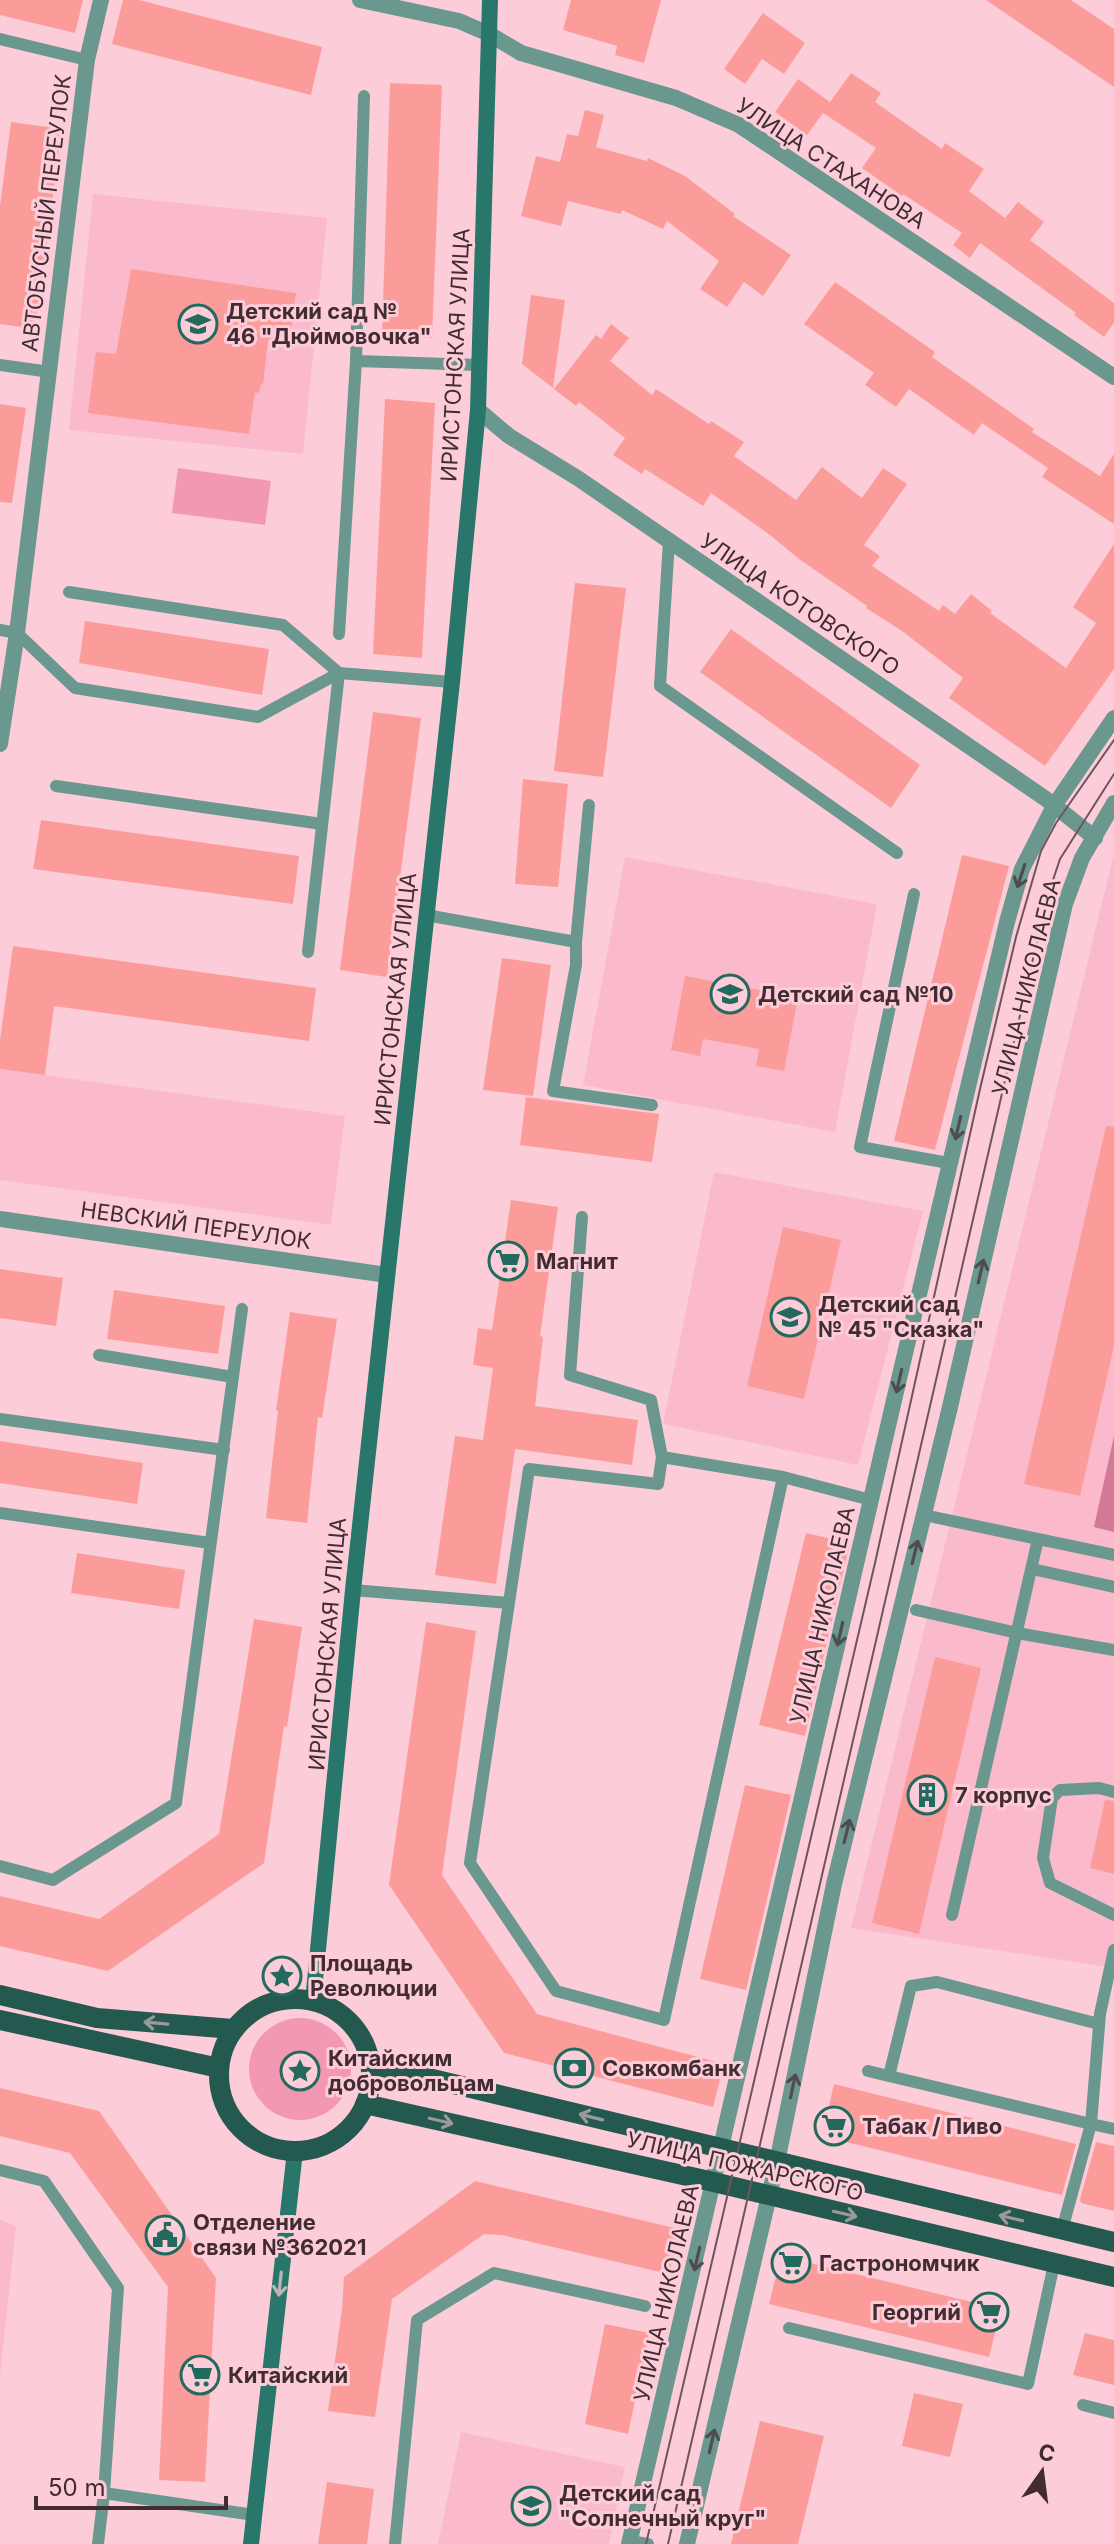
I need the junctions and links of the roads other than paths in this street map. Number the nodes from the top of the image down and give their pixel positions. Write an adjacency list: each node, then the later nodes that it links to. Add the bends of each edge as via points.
1 (101, 0): 6 (street, АВТОБУСНЫЙ ПЕРЕУЛОК)
2 (360, 0): 4 (street, УЛИЦА СТАХАНОВА, via 459,21)
3 (490, 0): 4 (main road, ИРИСТОНСКАЯ УЛИЦА)
4 (489, 34): 10 (main road, ИРИСТОНСКАЯ УЛИЦА); 12 (street, УЛИЦА СТАХАНОВА, via 521,53 676,98 739,125)
5 (0, 39): 6 (lane)
6 (87, 60): 11 (street, АВТОБУСНЫЙ ПЕРЕУЛОК)
7 (364, 96): 8 (lane)
8 (356, 361): 10 (lane); 18 (lane)
9 (0, 365): 11 (lane, АВТОБУСНЫЙ ПЕРЕУЛОК)
10 (479, 365): 13 (main road, ИРИСТОНСКАЯ УЛИЦА)
11 (50, 372): 17 (street, АВТОБУСНЫЙ ПЕРЕУЛОК)
12 (1114, 377)
13 (478, 410): 14 (street, УЛИЦА КОТОВСКОГО); 20 (main road, ИРИСТОНСКАЯ УЛИЦА)
14 (669, 541): 26 (street, УЛИЦА КОТОВСКОГО); 29 (lane, via 660,686)
15 (69, 592): 19 (lane, via 283,625)
16 (0, 630): 17 (lane)
17 (17, 633): 19 (lane, via 75,688 258,717); 22 (street, АВТОБУСНЫЙ ПЕРЕУЛОК)
18 (339, 634)
19 (339, 673): 20 (lane); 27 (lane)
20 (452, 682): 31 (main road, ИРИСТОНСКАЯ УЛИЦА)
21 (1114, 718): 26 (street, УЛИЦА НИКОЛАЕВА)
22 (0, 744)
23 (56, 786): 27 (lane)
24 (1114, 803): 28 (street, УЛИЦА НИКОЛАЕВА)
25 (589, 805): 32 (lane)
26 (1054, 806): 28 (street, УЛИЦА КОТОВСКОГО); 35 (street, УЛИЦА НИКОЛАЕВА, one-way to 35, via 1022,869)
27 (322, 824): 33 (lane)
28 (1095, 838): 48 (street, УЛИЦА НИКОЛАЕВА, one-way to 28, via 1065,904)
29 (897, 853)
30 (914, 894): 35 (lane, via 860,1147 943,1162)
31 (426, 915): 32 (lane); 38 (main road, ИРИСТОНСКАЯ УЛИЦА)
32 (576, 942): 34 (lane, via 553,1091)
33 (308, 952)
34 (652, 1105)
35 (949, 1168): 46 (street, УЛИЦА НИКОЛАЕВА, one-way to 46)
36 (582, 1217): 44 (lane, via 570,1375 651,1400)
37 (0, 1219): 38 (street, НЕВСКИЙ ПЕРЕУЛОК)
38 (387, 1275): 54 (main road, ИРИСТОНСКАЯ УЛИЦА)
39 (242, 1309): 41 (lane)
40 (99, 1355): 41 (lane)
41 (233, 1377): 43 (lane)
42 (0, 1419): 43 (lane)
43 (224, 1450): 50 (lane)
44 (662, 1457): 45 (lane); 55 (lane, via 658,1484 529,1469)
45 (783, 1477): 46 (lane); 55 (lane, via 664,2020 556,1991 470,1863)
46 (871, 1500): 76 (street, УЛИЦА НИКОЛАЕВА, one-way to 76)
47 (0, 1513): 50 (lane)
48 (924, 1515): 49 (lane); 78 (street, УЛИЦА НИКОЛАЕВА, one-way to 48, via 834,1884)
49 (1038, 1539): 51 (lane); 52 (lane)
50 (210, 1543): 60 (lane, via 176,1803 53,1880)
51 (1114, 1555)
52 (1032, 1569): 53 (lane); 57 (lane)
53 (1114, 1587)
54 (353, 1590): 55 (lane); 65 (main road, ИРИСТОНСКАЯ УЛИЦА)
55 (509, 1603)
56 (916, 1610): 57 (lane)
57 (1017, 1633): 58 (lane); 61 (lane)
58 (1114, 1650)
59 (1114, 1792): 62 (lane, via 1060,1790 1052,1798 1043,1858 1050,1883)
60 (0, 1866)
61 (952, 1915)
62 (1114, 1915)
63 (1114, 1950): 67 (lane)
64 (0, 1995): 68 (main road, one-way to 64, via 97,2018)
65 (313, 2001): 68 (main road, via 283,1999 255,2009); 69 (main road, via 352,2024)
66 (0, 2020): 70 (main road)
67 (1099, 2024): 72 (lane, via 937,1982 911,1986); 74 (lane)
68 (233, 2029): 70 (main road)
69 (370, 2064): 73 (main road); 76 (main road, УЛИЦА ПОЖАРСКОГО, one-way to 69)
70 (219, 2068): 77 (main road, via 221,2093 231,2116 270,2147)
71 (868, 2071): 72 (lane)
72 (889, 2076): 74 (lane)
73 (365, 2104): 77 (main road, via 337,2138); 80 (main road, УЛИЦА ПОЖАРСКОГО, one-way to 80)
74 (1091, 2124): 75 (lane); 82 (lane)
75 (1114, 2129)
76 (721, 2149): 78 (main road, УЛИЦА ПОЖАРСКОГО); 80 (street, УЛИЦА НИКОЛАЕВА)
77 (295, 2151): 91 (main road, one-way to 91)
78 (777, 2162): 81 (street, УЛИЦА НИКОЛАЕВА); 82 (main road, УЛИЦА ПОЖАРСКОГО, one-way to 78)
79 (0, 2170): 90 (lane, via 44,2181 118,2288)
80 (715, 2183): 81 (main road, УЛИЦА ПОЖАРСКОГО); 92 (street, УЛИЦА НИКОЛАЕВА, one-way to 92)
81 (769, 2196): 84 (main road, УЛИЦА ПОЖАРСКОГО, one-way to 84); 97 (street, УЛИЦА НИКОЛАЕВА, one-way to 81)
82 (1062, 2230): 83 (main road, УЛИЦА ПОЖАРСКОГО)
83 (1114, 2242)
84 (1054, 2264): 85 (main road, УЛИЦА ПОЖАРСКОГО); 87 (lane, via 1028,2384)
85 (1114, 2277)
86 (645, 2306): 95 (lane, via 494,2273 417,2320)
87 (789, 2328)
88 (1083, 2405): 89 (lane)
89 (1114, 2413)
90 (104, 2493): 91 (lane); 93 (lane)
91 (254, 2515): 94 (main road)
92 (630, 2542): 96 (lane)
93 (98, 2544)
94 (251, 2544)
95 (395, 2544)
96 (648, 2544)
97 (687, 2544)

